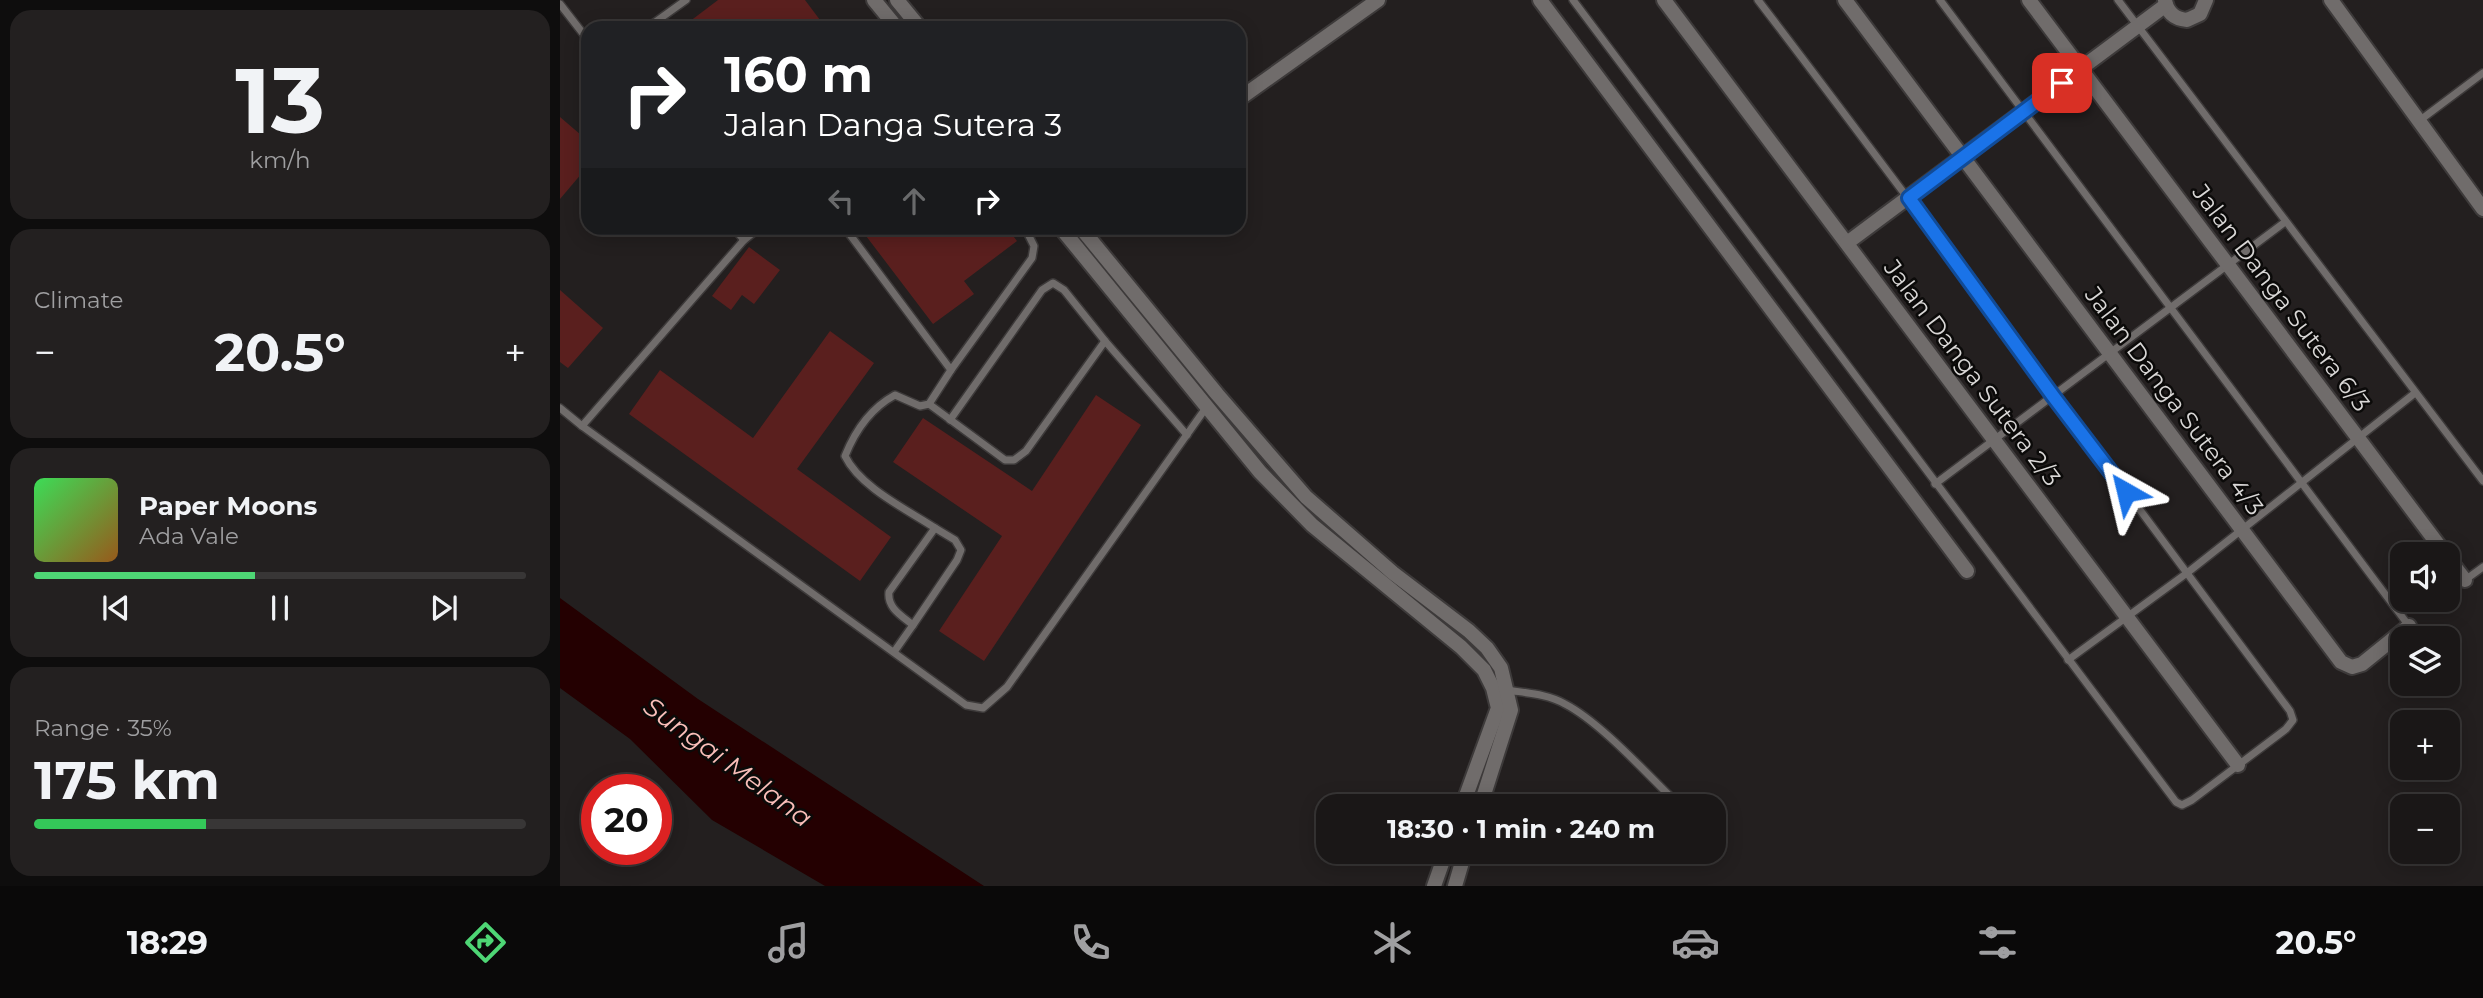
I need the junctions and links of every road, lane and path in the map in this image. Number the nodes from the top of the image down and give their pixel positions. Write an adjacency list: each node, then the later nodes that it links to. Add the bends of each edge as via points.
1 (686, 0): 17 (lane)
2 (874, 0): 18 (street)
3 (897, 0): 19 (street)
4 (1378, 0): 24 (street)
5 (1540, 0): 62 (street)
6 (1573, 0): 57 (lane)
7 (1664, 0): 38 (street, Jalan Danga Sutera 2/3)
8 (1758, 0): 28 (lane)
9 (1845, 0): 27 (street, Jalan Danga Sutera 4/3)
10 (1940, 0): 25 (lane)
11 (2029, 0): 22 (street, Jalan Danga Sutera 6/3)
12 (2118, 0): 20 (lane)
13 (2207, 0): 15 (street, via 2200,14 2187,20 2174,16)
14 (2331, 0): 26 (street)
15 (2165, 3): 20 (street)
16 (560, 4): 21 (lane)
17 (657, 21)
18 (891, 21)
19 (914, 21)
20 (2137, 26): 22 (street); 30 (lane)
21 (581, 31)
22 (2080, 69): 25 (street); 39 (street, Jalan Danga Sutera 6/3)
23 (2483, 73): 26 (lane)
24 (1246, 94)
25 (2024, 112): 27 (street); 40 (lane)
26 (2419, 121): 29 (street)
27 (1962, 158): 28 (street); 42 (street, Jalan Danga Sutera 4/3)
28 (1909, 198): 38 (street); 46 (lane)
29 (2483, 209)
30 (2285, 222): 39 (lane); 44 (lane)
31 (740, 235): 37 (lane)
32 (750, 235): 37 (lane)
33 (850, 235): 43 (lane)
34 (1028, 235): 43 (lane, via 1034,246 1032,258)
35 (1069, 235): 48 (street)
36 (1087, 235): 45 (street)
37 (744, 240): 51 (lane)
38 (1847, 243): 54 (street, Jalan Danga Sutera 2/3)
39 (2228, 266): 40 (lane); 53 (street, Jalan Danga Sutera 6/3)
40 (2171, 309): 42 (lane); 56 (lane)
41 (1105, 341): 50 (lane, via 1026,451 1014,460 1005,460); 50 (lane, via 1064,290 1053,283 1042,290); 52 (lane)
42 (2112, 354): 46 (lane); 59 (street, Jalan Danga Sutera 4/3)
43 (951, 370): 47 (lane)
44 (2415, 393): 53 (lane); 55 (lane)
45 (1217, 394): 48 (lane); 72 (street, via 1306,497 1488,648 1501,668)
46 (2053, 396): 54 (lane); 63 (lane)
47 (929, 404): 50 (lane); 58 (lane, via 920,406 895,395 884,401 861,424 845,456 864,481)
48 (1207, 406): 52 (lane); 74 (street, via 1260,472 1312,525 1484,670 1498,708)
49 (560, 408): 51 (lane)
50 (950, 420)
51 (582, 426): 70 (lane)
52 (1187, 435): 70 (lane, via 1007,687 983,708 966,705)
53 (2358, 438): 56 (lane); 60 (street, Jalan Danga Sutera 6/3)
54 (1994, 441): 57 (lane); 66 (street, Jalan Danga Sutera 2/3)
55 (2483, 481)
56 (2302, 483): 59 (lane); 68 (lane)
57 (1935, 484): 71 (lane)
58 (935, 528): 67 (lane, via 889,592 892,607); 67 (lane, via 955,540 961,550)
59 (2241, 531): 63 (lane); 69 (street, Jalan Danga Sutera 4/3, via 2341,662 2352,667 2362,664)
60 (2436, 542)
61 (2483, 567): 65 (lane)
62 (1967, 571)
63 (2187, 573): 66 (lane); 73 (lane, via 2293,720)
64 (2460, 573): 65 (street, Jalan Danga Sutera 6/3)
65 (2465, 580)
66 (2126, 617): 71 (lane); 73 (street, Jalan Danga Sutera 2/3)
67 (913, 625): 70 (lane)
68 (2409, 626)
69 (2390, 641)
70 (894, 652)
71 (2068, 660): 73 (lane, via 2176,802 2182,805 2192,800)
72 (1507, 690): 75 (street, via 1511,710); 76 (lane, via 1566,704)
73 (2238, 765)
74 (1467, 794)
75 (1484, 794)
76 (1668, 794)
77 (1442, 864): 79 (street)
78 (1461, 864): 80 (street)
79 (1434, 886)
80 (1455, 886)

